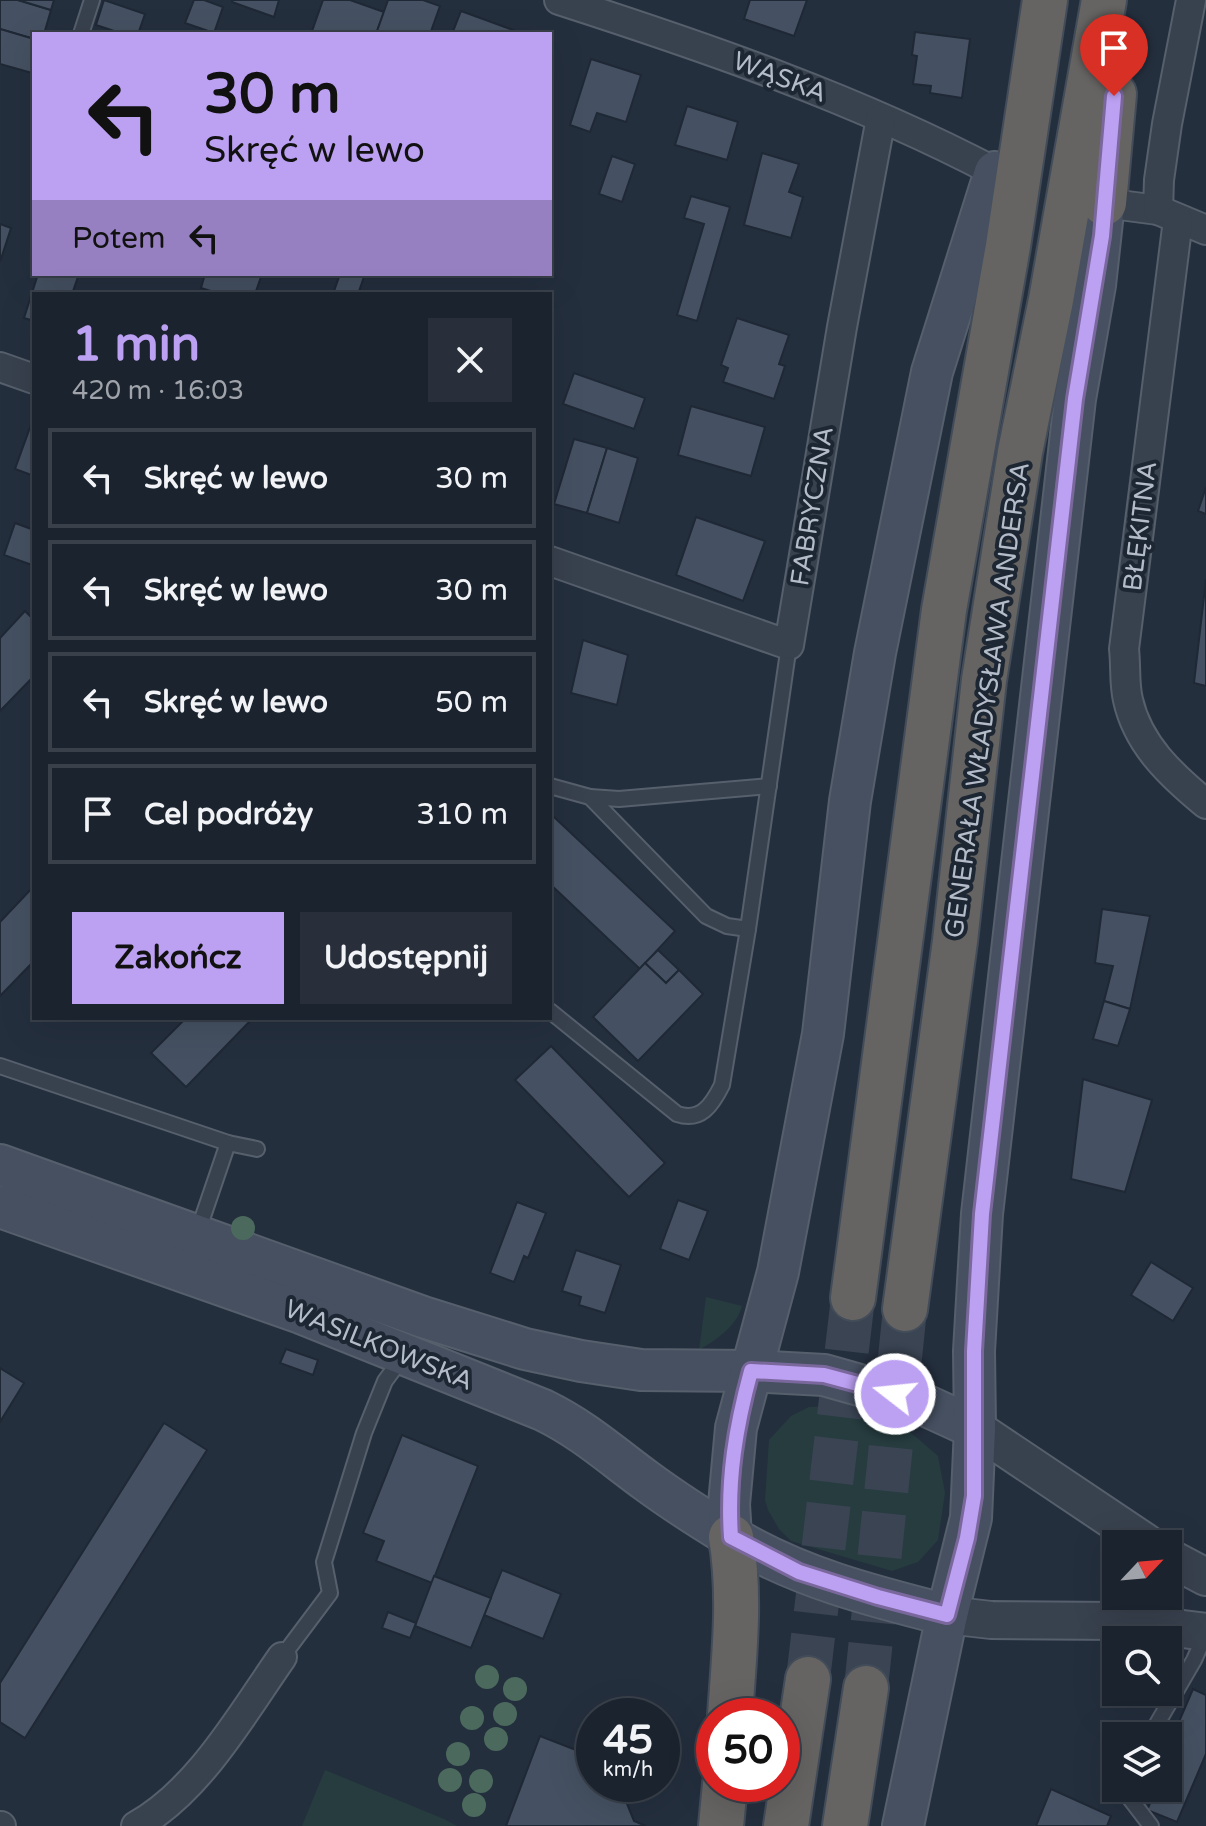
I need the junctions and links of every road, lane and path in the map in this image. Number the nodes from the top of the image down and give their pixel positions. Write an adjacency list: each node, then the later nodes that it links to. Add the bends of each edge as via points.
1 (92, 0): 7 (lane)
2 (559, 0): 8 (street, WĄSKA, via 688,42)
3 (1044, 0): 9 (highway); 29 (highway, GENERAŁA WŁADYSŁAWA ANDERSA, via 1008,246 944,610)
4 (1104, 0): 30 (highway, GENERAŁA WŁADYSŁAWA ANDERSA, via 1020,452 984,680)
5 (1118, 0): 10 (highway)
6 (1191, 0): 11 (street, BŁĘKITNA, via 1159,180)
7 (82, 32)
8 (881, 118): 9 (street, WĄSKA); 16 (street, FABRYCZNA)
9 (995, 172): 32 (main road, via 932,372 850,801 823,1034 778,1272)
10 (1104, 203): 11 (street); 33 (main road, via 1071,430 982,1214)
11 (1168, 215): 12 (street); 20 (street, BŁĘKITNA, via 1124,649 1128,700 1146,745)
12 (1206, 230)
13 (0, 367): 14 (street)
14 (32, 378)
15 (552, 562): 16 (street)
16 (789, 645): 17 (lane)
17 (769, 786): 19 (lane); 21 (lane)
18 (552, 787): 19 (lane)
19 (590, 797): 21 (lane, via 706,916)
20 (1206, 804)
21 (748, 929): 22 (lane, via 722,1085 702,1114 677,1114)
22 (552, 1013)
23 (0, 1066): 24 (lane)
24 (228, 1143): 25 (lane); 28 (lane)
25 (257, 1149)
26 (0, 1165): 28 (main road, WASILKOWSKA)
27 (0, 1207): 31 (main road, WASILKOWSKA)
28 (197, 1234): 32 (main road, WASILKOWSKA, via 525,1349 641,1370)
29 (853, 1298)
30 (905, 1309)
31 (404, 1354): 35 (main road, WASILKOWSKA, via 574,1425); 40 (lane, via 385,1381 364,1433 324,1562 330,1593)
32 (751, 1371): 33 (main road, WASILKOWSKA, via 824,1375 874,1387); 35 (main road, via 732,1458)
33 (975, 1428): 34 (street); 38 (main road, via 971,1518)
34 (1127, 1530)
35 (731, 1537): 38 (main road, WASILKOWSKA, via 799,1572); 43 (highway, via 737,1571)
36 (1182, 1564): 37 (street)
37 (1206, 1577)
38 (947, 1615): 39 (street, via 1118,1621); 51 (main road)
39 (1206, 1632): 44 (lane)
40 (282, 1657): 47 (street, via 203,1769)
41 (808, 1679): 49 (highway)
42 (866, 1688): 50 (highway)
43 (731, 1698)
44 (1158, 1722)
45 (723, 1802): 48 (highway)
46 (1133, 1802): 52 (lane)
47 (136, 1826)
48 (721, 1826)
49 (786, 1826)
50 (845, 1826)
51 (903, 1826)
52 (1151, 1826)

